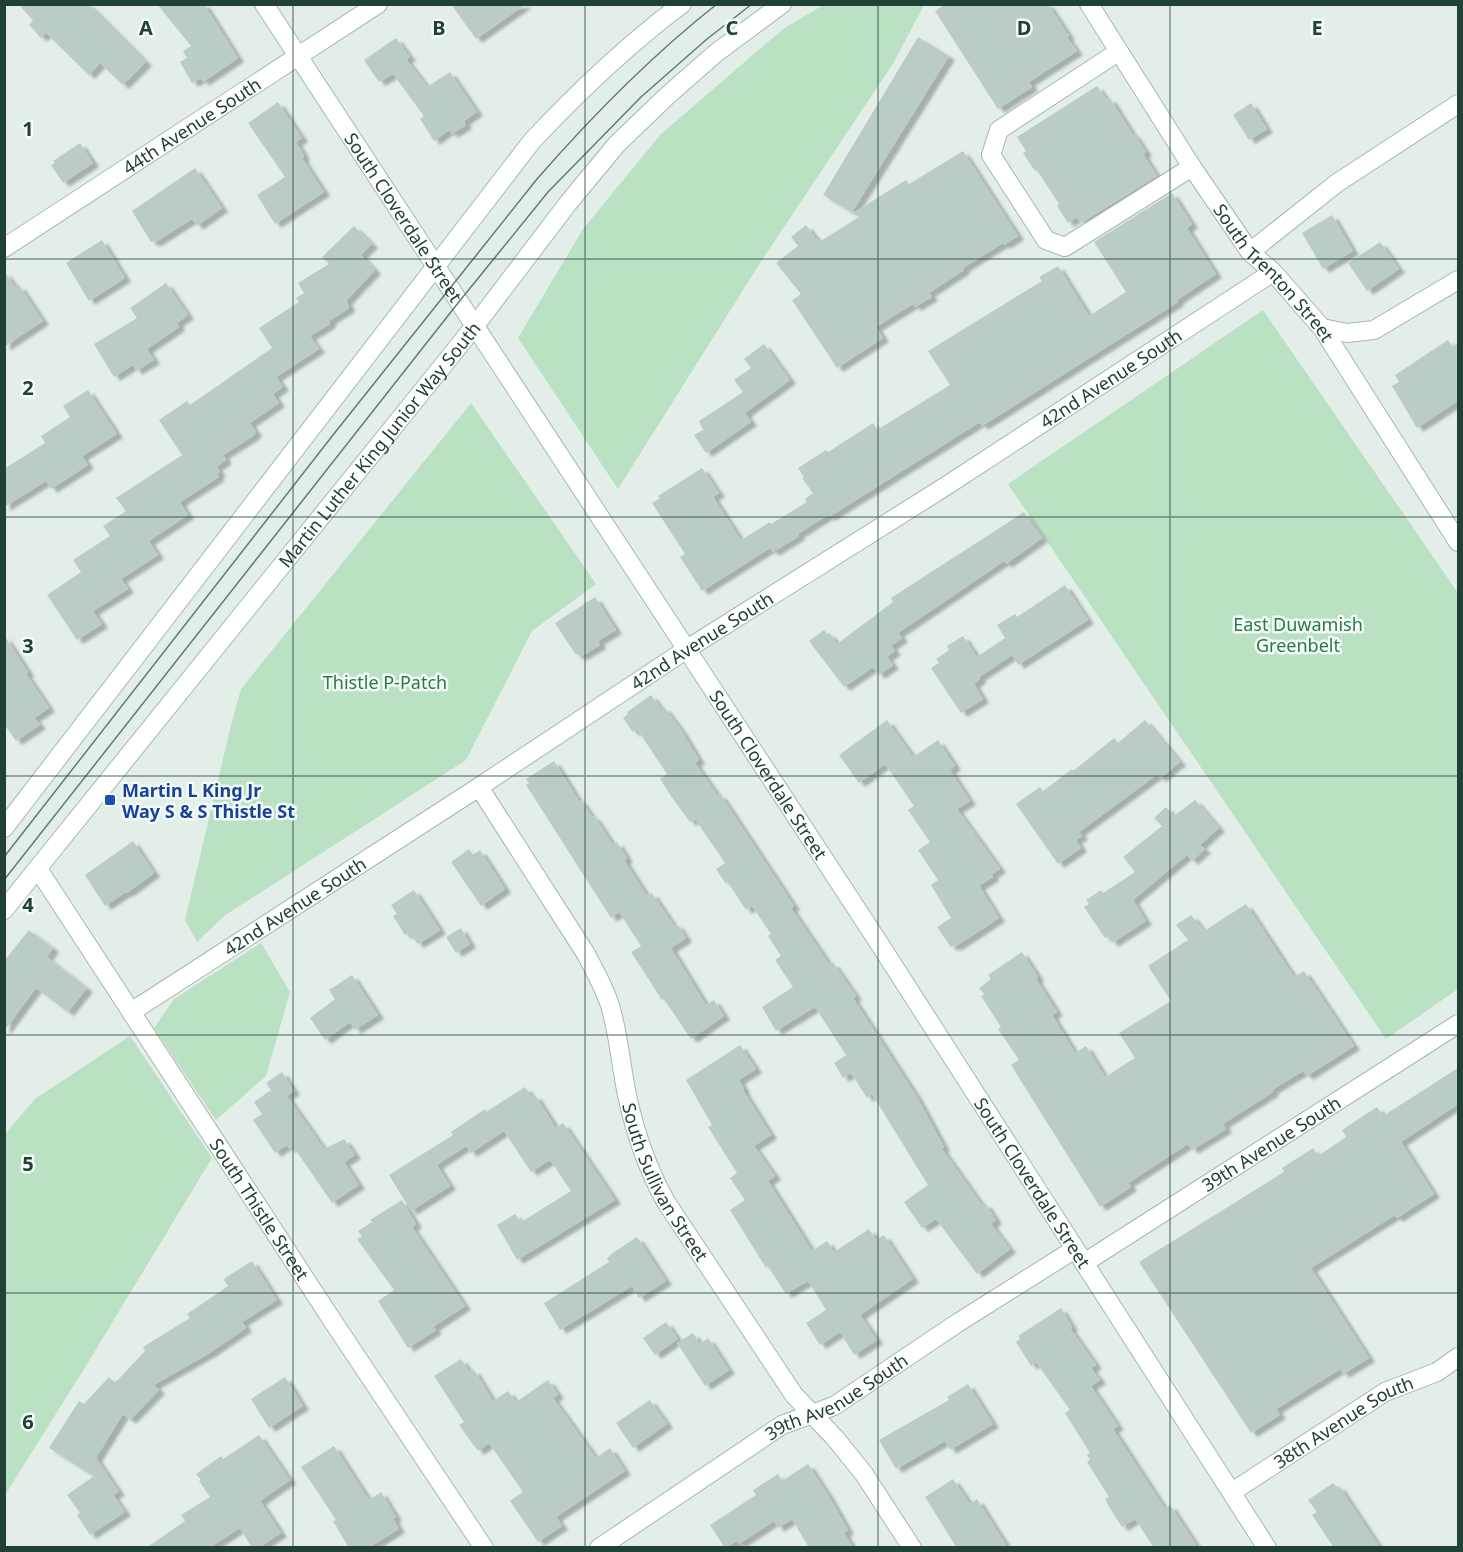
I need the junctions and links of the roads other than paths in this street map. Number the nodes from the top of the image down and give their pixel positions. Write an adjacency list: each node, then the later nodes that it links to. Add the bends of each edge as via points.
1 (264, 4): 7 (street, South Cloverdale Street)
2 (378, 4): 7 (street, 44th Avenue South)
3 (682, 4): 12 (street, via 573,97 532,141)
4 (782, 4): 15 (street, Martin Luther King Junior Way South, via 716,53 617,144)
5 (1089, 4): 6 (street, South Trenton Street)
6 (1118, 52): 9 (street, South Trenton Street); 9 (street, via 999,130 991,155 1011,187 1046,240 1065,247)
7 (298, 57): 10 (street, 44th Avenue South); 12 (street, South Cloverdale Street)
8 (1458, 104): 11 (street, via 1336,183)
9 (1192, 167): 11 (street, South Trenton Street)
10 (4, 248)
11 (1250, 252): 13 (street, South Trenton Street)
12 (434, 267): 15 (street, South Cloverdale Street); 20 (street)
13 (1273, 272): 16 (street, South Trenton Street); 18 (street, 42nd Avenue South, via 946,486)
14 (1458, 280): 16 (street, via 1374,330 1347,333)
15 (474, 327): 18 (street, South Cloverdale Street); 21 (street, Martin Luther King Junior Way South)
16 (1323, 328): 17 (street, South Trenton Street)
17 (1458, 542)
18 (687, 649): 19 (street, 42nd Avenue South); 25 (street, South Cloverdale Street)
19 (479, 787): 23 (street, 42nd Avenue South); 27 (street, South Sullivan Street, via 598,976 611,1007 627,1095 650,1173 794,1395)
20 (6, 824)
21 (38, 869): 22 (street, Martin Luther King Junior Way South); 23 (street, South Thistle Street)
22 (4, 910)
23 (131, 1012): 29 (street, South Thistle Street)
24 (1458, 1024): 25 (street, 39th Avenue South)
25 (1079, 1256): 27 (street, 39th Avenue South, via 960,1322 834,1406); 28 (street, South Cloverdale Street)
26 (1458, 1357): 28 (street, 38th Avenue South, via 1437,1372 1385,1392)
27 (811, 1414): 30 (street, 39th Avenue South, via 782,1425); 31 (street, South Sullivan Street, via 864,1474)
28 (1232, 1492): 32 (street, South Cloverdale Street)
29 (484, 1548)
30 (599, 1548)
31 (912, 1548)
32 (1267, 1548)

